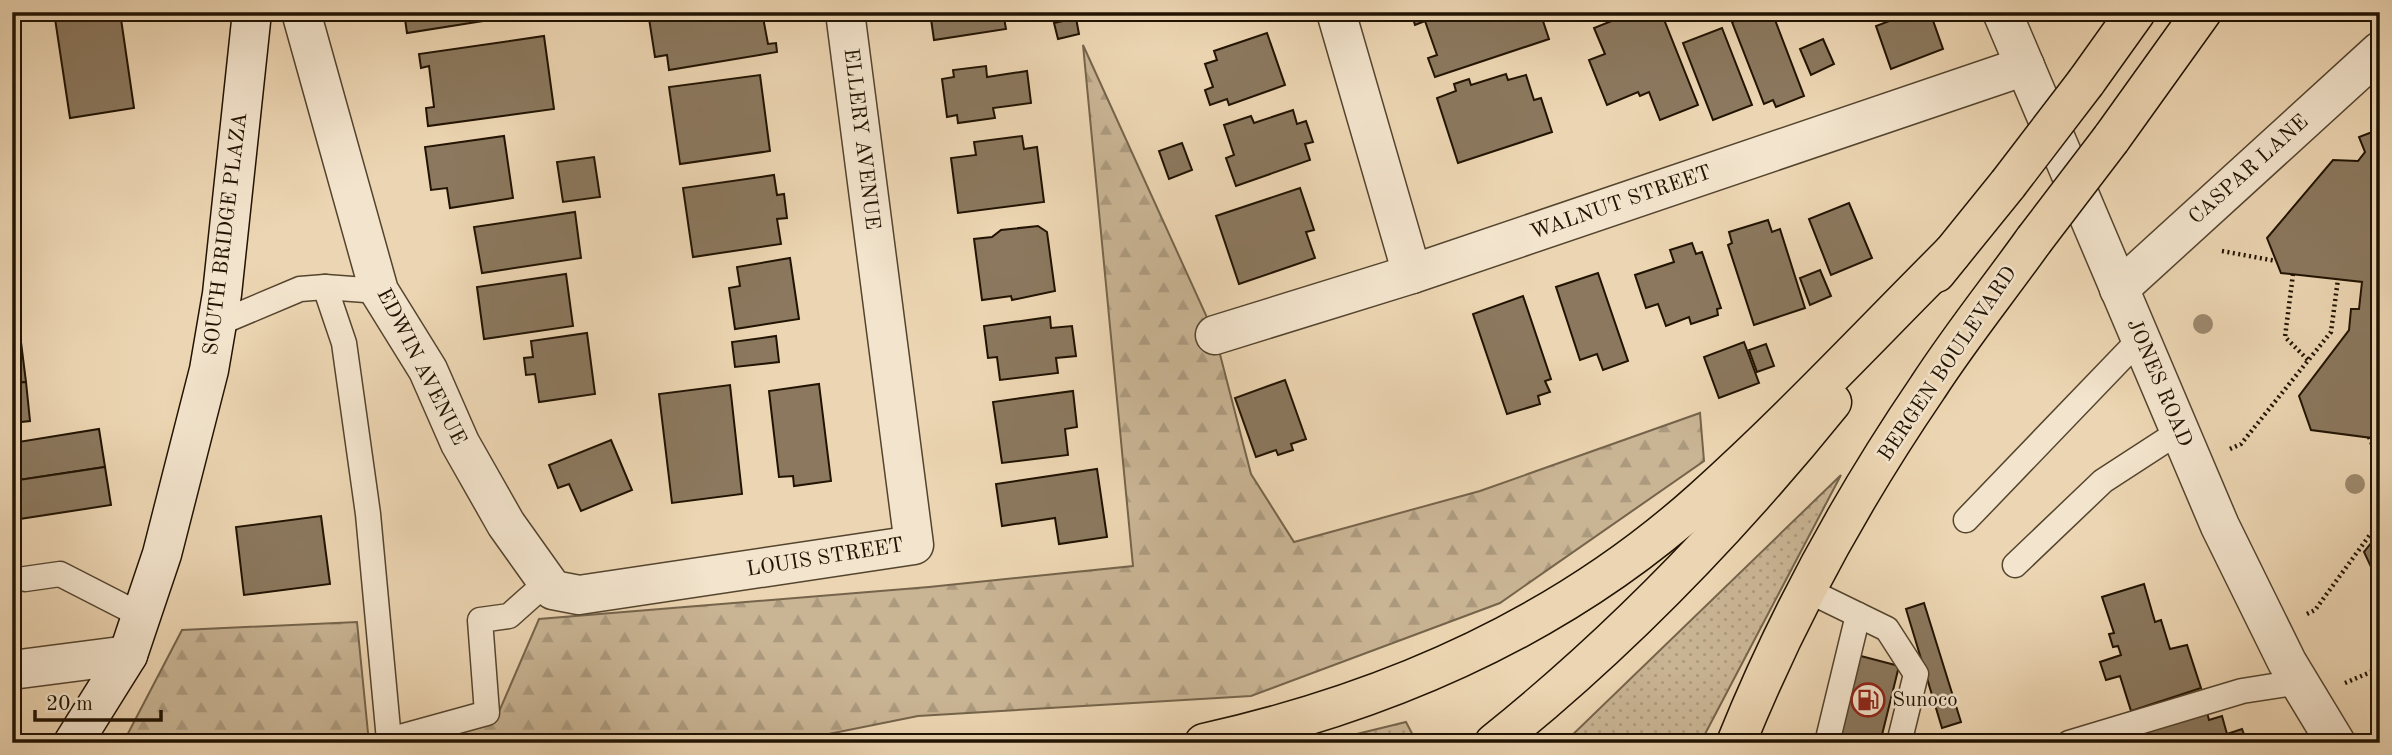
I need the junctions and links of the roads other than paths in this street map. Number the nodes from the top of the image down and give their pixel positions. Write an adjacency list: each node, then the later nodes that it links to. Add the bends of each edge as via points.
1 (252, 12): 20 (street, SOUTH BRIDGE PLAZA)
2 (301, 12): 19 (street, EDWIN AVENUE)
3 (845, 12): 15 (street, ELLERY AVENUE)
4 (1336, 12): 16 (street)
5 (2002, 12): 11 (street, JONES ROAD)
6 (2123, 12): 13 (highway)
7 (2136, 12): 13 (highway)
8 (2202, 12): 12 (highway, BERGEN BOULEVARD)
9 (2221, 12): 12 (highway)
10 (2380, 51): 18 (street, CASPAR LANE)
11 (2025, 66): 16 (street, WALNUT STREET); 18 (street, JONES ROAD)
12 (2160, 75): 28 (highway, BERGEN BOULEVARD, bridge, via 1927,388)
13 (2086, 82): 14 (highway, bridge)
14 (1952, 253): 34 (highway, via 1738,514 1626,628); 36 (highway, via 1704,499 1559,606 1480,650 1379,693 1259,731)
15 (878, 267): 27 (street, LOUIS STREET, via 914,545 579,595 553,590)
16 (1412, 274): 21 (street, WALNUT STREET)
17 (325, 287): 19 (lane); 20 (lane, via 300,289); 27 (lane, via 344,343 364,488 389,740 487,713 480,620 509,616)
18 (2119, 289): 22 (street, JONES ROAD)
19 (379, 291): 27 (street, EDWIN AVENUE, via 428,370 506,524)
20 (217, 324): 30 (street, SOUTH BRIDGE PLAZA, via 187,464)
21 (1215, 335)
22 (2140, 339): 23 (street, JONES ROAD); 24 (lane)
23 (2180, 431): 25 (lane, via 2103,481); 33 (street, JONES ROAD)
24 (1966, 520)
25 (2015, 565)
26 (25, 579): 30 (lane, via 60,574)
27 (547, 583)
28 (1809, 591): 29 (lane); 37 (highway, BERGEN BOULEVARD)
29 (1858, 615): 38 (lane); 39 (lane, via 1886,629 1916,674)
30 (142, 616): 31 (street, SOUTH BRIDGE PLAZA)
31 (128, 655): 32 (street); 35 (street, SOUTH BRIDGE PLAZA)
32 (12, 670)
33 (2299, 682): 40 (lane, via 2242,691); 41 (street, JONES ROAD)
34 (1508, 732)
35 (73, 743)
36 (1204, 743)
37 (1736, 743)
38 (1827, 743)
39 (1899, 743)
40 (2069, 743)
41 (2336, 743)

